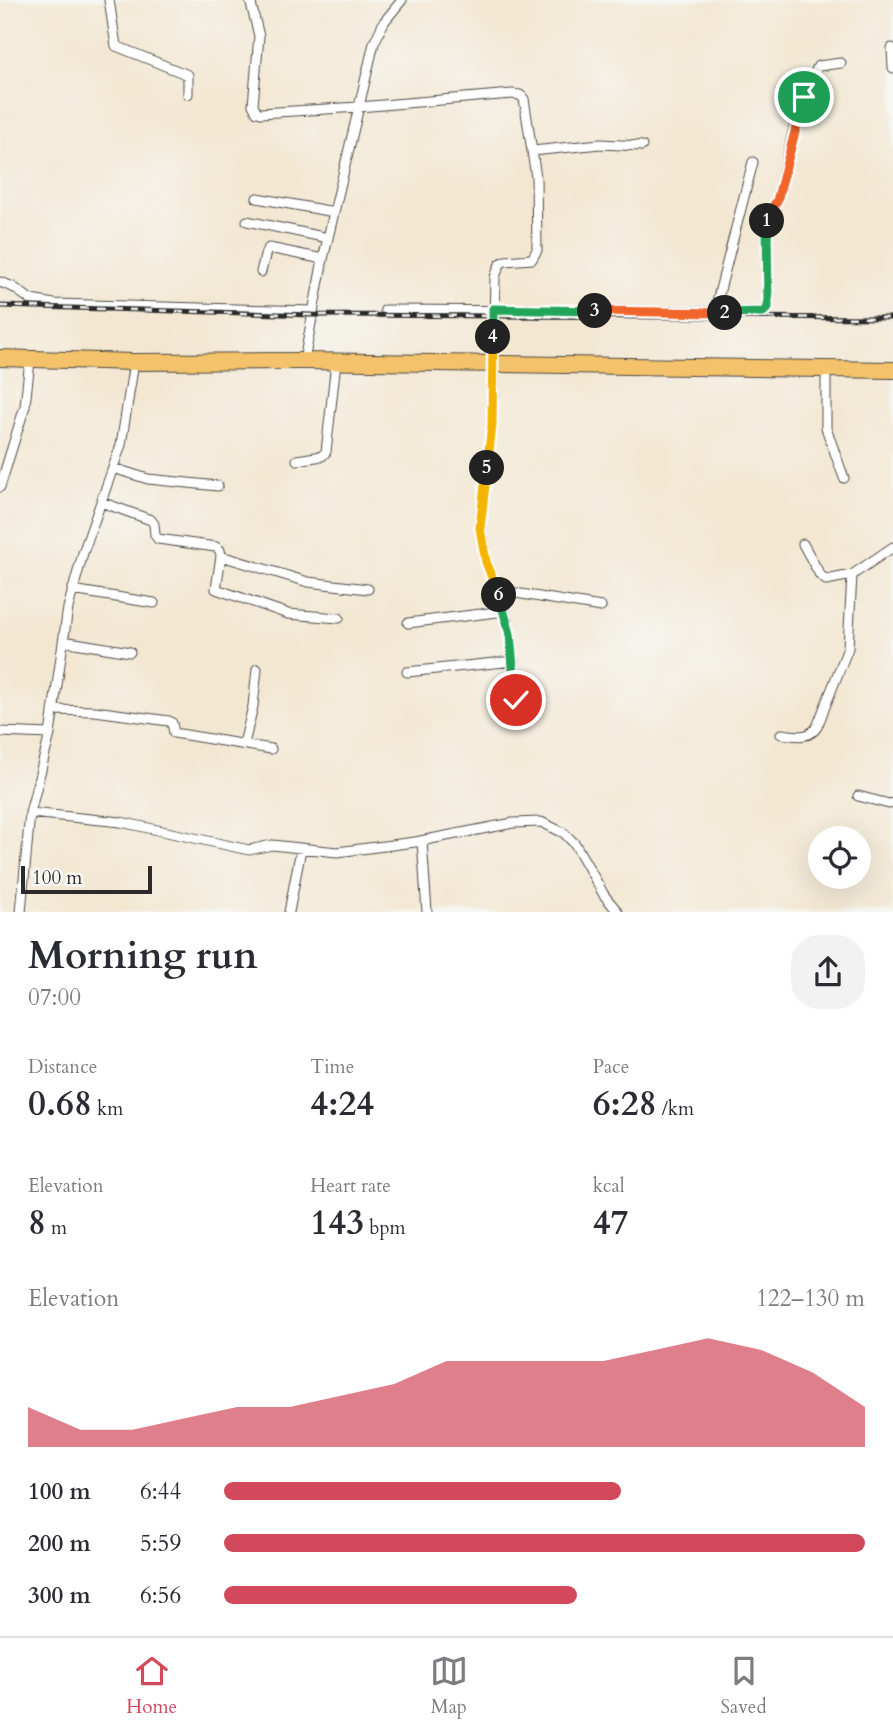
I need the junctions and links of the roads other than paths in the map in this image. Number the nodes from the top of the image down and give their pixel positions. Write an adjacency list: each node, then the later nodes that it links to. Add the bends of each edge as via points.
1 (109, 0): 7 (street, via 116,46 186,73 190,77)
2 (250, 0): 8 (street, via 259,36 253,105 257,111)
3 (402, 0): 8 (street, via 374,43)
4 (892, 48): 6 (street)
5 (841, 63): 22 (street, via 816,68 798,111 777,201 767,216 768,308 763,312)
6 (893, 68)
7 (188, 94)
8 (359, 107): 10 (street, via 516,94 524,99); 13 (street)
9 (642, 146): 10 (street, via 600,144)
10 (533, 151): 19 (street, via 537,250 532,259 505,261 497,268)
11 (753, 162): 22 (street)
12 (257, 198): 13 (street)
13 (334, 212): 15 (street)
14 (247, 221): 15 (street)
15 (328, 238): 16 (street)
16 (323, 259): 17 (street, via 269,248); 21 (street)
17 (261, 272)
18 (0, 282): 21 (street, via 31,300 54,304)
19 (493, 309): 20 (street); 22 (street); 28 (street)
20 (386, 310)
21 (313, 311): 25 (street)
22 (714, 313)
23 (0, 358): 24 (highway)
24 (30, 360): 26 (highway); 35 (street, via 24,406)
25 (304, 361): 26 (highway); 27 (highway)
26 (134, 362): 32 (street, via 127,418)
27 (336, 362): 28 (highway); 31 (street, via 326,452)
28 (493, 364): 29 (highway); 43 (street, via 491,446 480,528)
29 (825, 369): 30 (highway); 33 (street, via 826,428)
30 (893, 370)
31 (297, 460)
32 (113, 468): 34 (street, via 148,479); 36 (street)
33 (844, 478)
34 (218, 486)
35 (0, 487)
36 (101, 502): 39 (street, via 151,520 158,538 216,547); 42 (street)
37 (803, 544): 40 (street, via 824,579)
38 (893, 547): 40 (street)
39 (221, 556): 41 (street, via 308,582); 47 (street, via 216,589 288,614)
40 (852, 575): 58 (street, via 848,648 817,727 806,736)
41 (368, 589)
42 (72, 590): 44 (street); 49 (street)
43 (497, 590): 45 (street); 46 (street)
44 (154, 603)
45 (601, 607)
46 (505, 611): 48 (street); 51 (street)
47 (339, 618)
48 (408, 623)
49 (62, 641): 50 (street); 55 (street)
50 (130, 652)
51 (514, 661): 53 (street); 54 (street)
52 (257, 669): 59 (street)
53 (407, 672)
54 (516, 700)
55 (53, 710): 57 (street); 59 (street, via 169,721 174,733)
56 (0, 732): 57 (street)
57 (50, 734): 63 (street)
58 (781, 734)
59 (244, 744): 60 (street)
60 (271, 750)
61 (858, 796): 62 (street)
62 (893, 803)
63 (30, 813): 65 (street, via 121,822 249,850 265,845); 66 (street)
64 (422, 841): 65 (street, via 337,852); 68 (street); 69 (street, via 513,823 547,823 575,844)
65 (301, 849): 67 (street)
66 (21, 912)
67 (289, 912)
68 (427, 912)
69 (618, 912)

